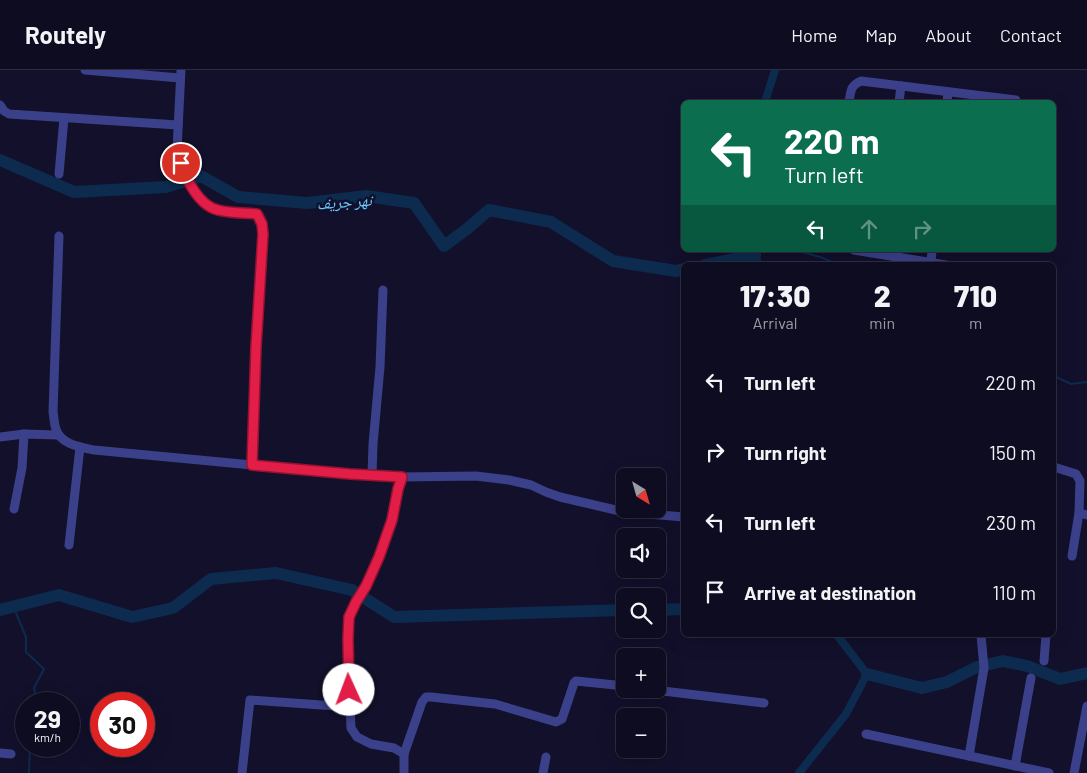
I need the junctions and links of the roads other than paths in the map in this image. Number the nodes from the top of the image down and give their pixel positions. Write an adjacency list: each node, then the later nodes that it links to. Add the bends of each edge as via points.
1 (85, 70): 2 (street)
2 (181, 74): 11 (street)
3 (901, 86): 4 (street); 5 (street, via 861,81 854,84); 6 (street)
4 (948, 92): 7 (street); 8 (street)
5 (849, 100)
6 (899, 100)
7 (947, 100)
8 (1016, 100)
9 (0, 105): 10 (street, via 9,114)
10 (64, 118): 11 (street); 12 (street)
11 (178, 125): 22 (street, via 177,150 185,175 204,204 217,210 257,214 262,224)
12 (59, 174)
13 (59, 236): 19 (street, via 53,412)
14 (881, 252): 16 (street)
15 (932, 252): 16 (street)
16 (931, 262)
17 (383, 290): 24 (street)
18 (24, 434): 19 (street); 20 (street); 26 (street, via 22,468)
19 (58, 435): 21 (street)
20 (0, 437)
21 (80, 447): 22 (street); 29 (street)
22 (252, 465): 24 (street)
23 (1056, 468): 27 (street, via 1076,474 1080,481)
24 (372, 475): 25 (street)
25 (402, 477): 28 (street, via 476,476 509,480 560,497 624,512); 39 (street, via 379,557 349,617)
26 (14, 509)
27 (1083, 514): 30 (street)
28 (681, 517)
29 (69, 545)
30 (1072, 556)
31 (981, 637): 44 (street, via 984,668)
32 (1046, 637): 33 (street)
33 (1044, 661)
34 (1031, 678): 46 (street)
35 (616, 685): 43 (street, via 576,681 562,719 556,722 495,704 426,697)
36 (666, 691): 37 (street)
37 (764, 703)
38 (1087, 706): 51 (street)
39 (350, 707): 43 (street, via 351,728 357,737); 47 (street, via 250,700)
40 (866, 734): 44 (street)
41 (0, 753): 42 (street)
42 (11, 754)
43 (404, 754): 48 (street)
44 (969, 756): 46 (street)
45 (546, 757): 49 (street)
46 (1014, 766): 50 (street)
47 (242, 773)
48 (404, 773)
49 (543, 773)
50 (1049, 773)
51 (1074, 773)

